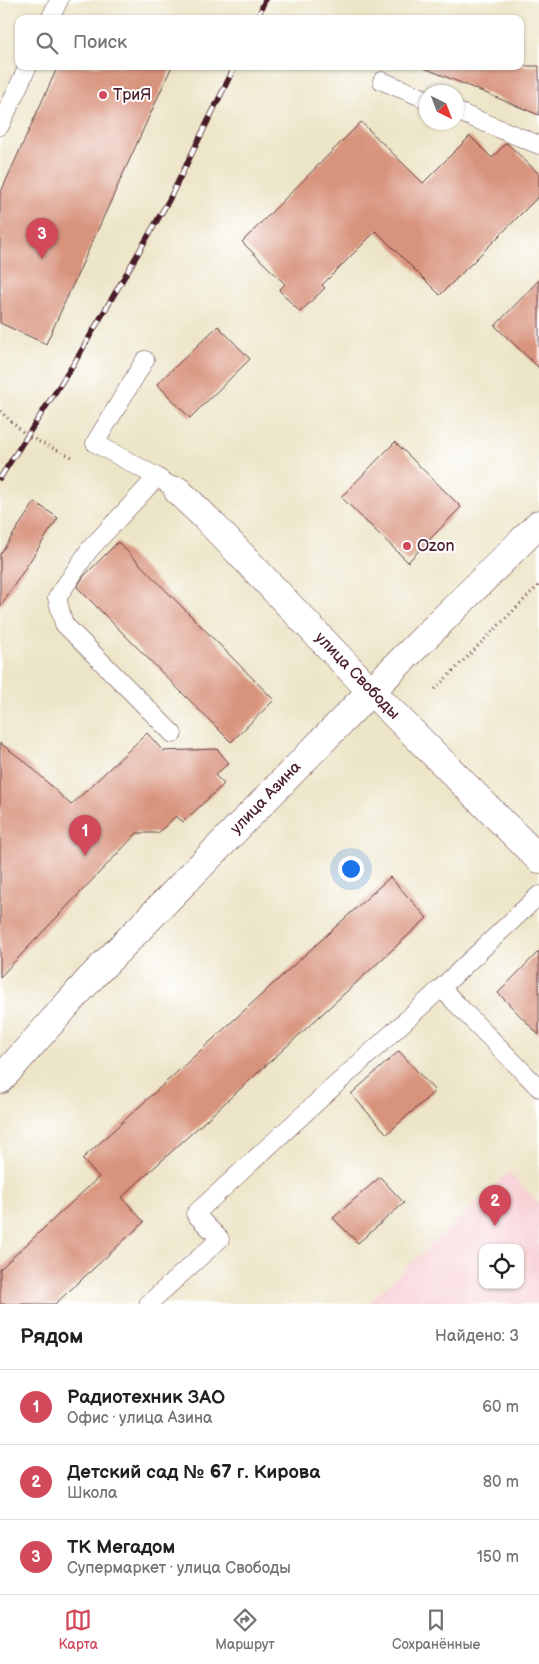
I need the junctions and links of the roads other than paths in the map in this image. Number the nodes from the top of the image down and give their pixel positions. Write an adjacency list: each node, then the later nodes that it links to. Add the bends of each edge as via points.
1 (59, 0): 2 (lane)
2 (52, 15)
3 (26, 70): 7 (lane)
4 (382, 81): 5 (lane)
5 (419, 96)
6 (464, 114): 8 (lane)
7 (0, 126)
8 (539, 145)
9 (145, 360): 10 (lane, via 95,443)
10 (167, 484): 12 (street, улица Свободы, via 206,518); 13 (lane, via 89,550 57,598 64,624)
11 (539, 524): 12 (street, улица Азина)
12 (371, 691): 14 (street, улица Свободы); 17 (street, улица Азина, via 90,979)
13 (173, 734)
14 (539, 859)
15 (539, 895): 16 (lane)
16 (441, 988): 18 (lane); 19 (lane, via 195,1214 220,1239)
17 (0, 1080)
18 (539, 1088)
19 (148, 1304)

